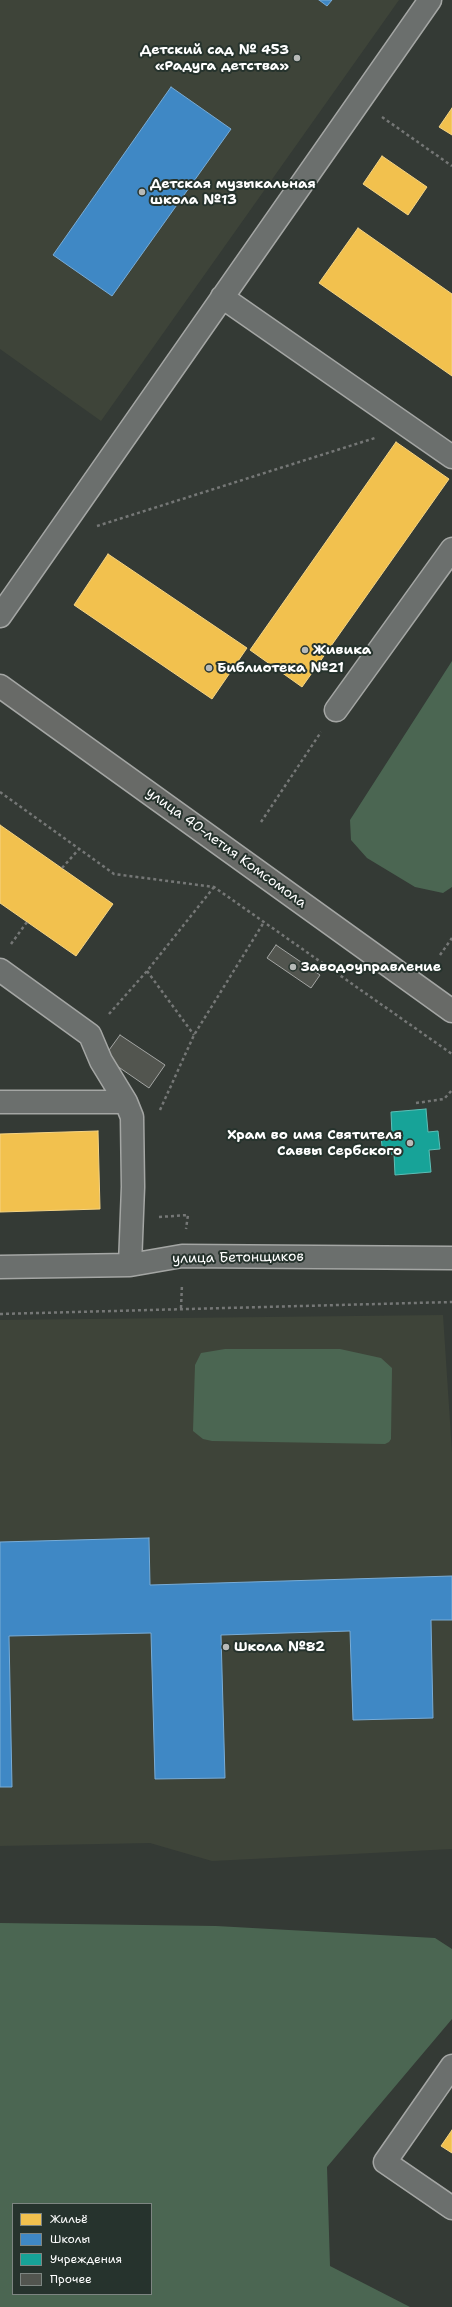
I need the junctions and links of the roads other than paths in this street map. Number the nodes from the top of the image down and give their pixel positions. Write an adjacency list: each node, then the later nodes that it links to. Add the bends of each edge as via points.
1 (430, 0): 2 (street)
2 (222, 297): 3 (street); 5 (street)
3 (452, 457)
4 (452, 549): 7 (street)
5 (0, 616)
6 (0, 686): 9 (main road, улица 40-летия Комсомола)
7 (336, 710)
8 (0, 970): 11 (street, via 90,1035 100,1061)
9 (452, 1011)
10 (0, 1102): 11 (street)
11 (126, 1102): 13 (street, via 132,1117)
12 (452, 1258): 13 (street, улица Бетонщиков, via 182,1256)
13 (130, 1265): 14 (street, улица Бетонщиков)
14 (0, 1267)
15 (452, 2066): 16 (street, via 384,2162)
16 (452, 2208)

